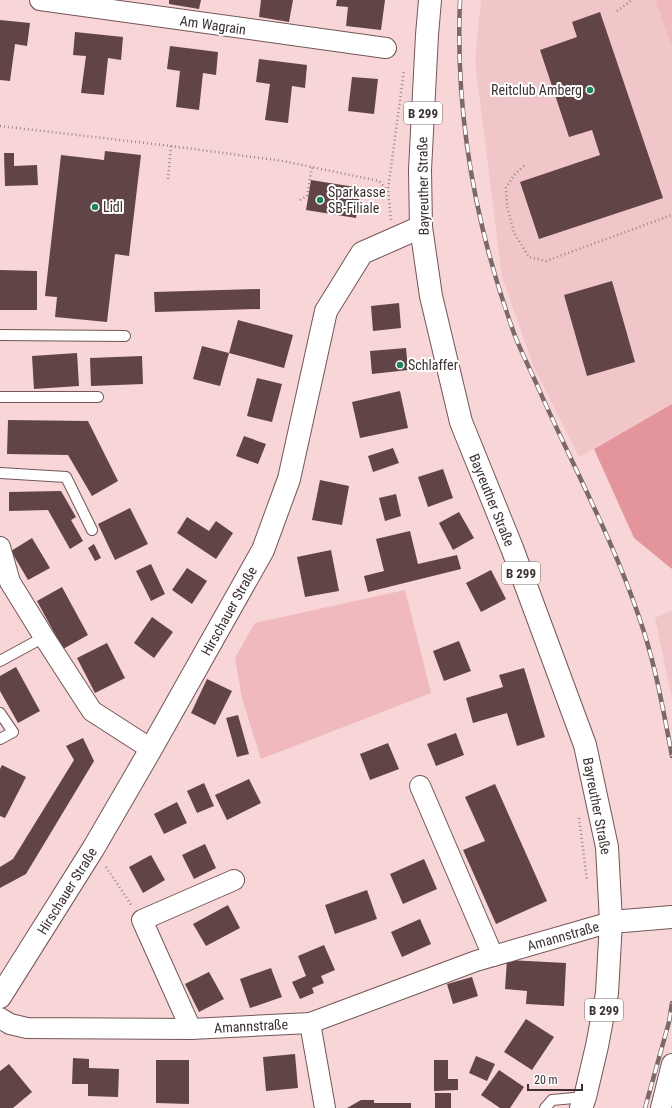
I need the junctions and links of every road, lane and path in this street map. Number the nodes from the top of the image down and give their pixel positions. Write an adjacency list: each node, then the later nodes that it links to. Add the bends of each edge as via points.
1 (40, 0): 5 (street, Am Wagrain)
2 (430, 0): 14 (main road, Bayreuther Straße / B 299, via 420,170)
3 (632, 0): 4 (path)
4 (617, 11)
5 (386, 48)
6 (0, 126): 7 (path)
7 (171, 146): 9 (path); 10 (path)
8 (524, 166): 13 (path, via 514,175 506,188 507,206 514,233 529,257 546,261)
9 (312, 167): 11 (path, via 379,181); 12 (path, via 307,196)
10 (168, 179)
11 (388, 190)
12 (300, 200)
13 (672, 215)
14 (421, 227): 26 (main road, Hirschauer Straße, via 362,253 326,311 289,478 263,550); 32 (main road, Bayreuther Straße / B 299, via 431,296 461,422 512,548 585,745 607,847)
15 (0, 335): 16 (lane)
16 (125, 336)
17 (0, 397): 18 (lane)
18 (98, 397)
19 (0, 473): 20 (lane, via 66,477)
20 (92, 530)
21 (0, 547): 22 (street, via 10,582)
22 (44, 637): 23 (lane); 26 (street, via 92,711)
23 (0, 661)
24 (0, 713): 25 (lane, via 13,732)
25 (0, 739)
26 (152, 749): 28 (main road, Hirschauer Straße)
27 (420, 786): 33 (street)
28 (93, 849): 31 (path); 34 (main road, Hirschauer Straße)
29 (234, 880): 31 (street)
30 (672, 917): 32 (main road)
31 (142, 920): 37 (street)
32 (611, 922): 33 (street, Amannstraße); 39 (main road, Bayreuther Straße / B 299, via 607,993)
33 (493, 956): 36 (street, Amannstraße)
34 (0, 998)
35 (0, 1018): 37 (street, Amannstraße, via 10,1024 27,1028)
36 (310, 1023): 37 (street, Amannstraße); 40 (street)
37 (191, 1029)
38 (672, 1064): 42 (street)
39 (583, 1102): 41 (lane, via 552,1100)
40 (325, 1108)
41 (545, 1108)
42 (660, 1108)

